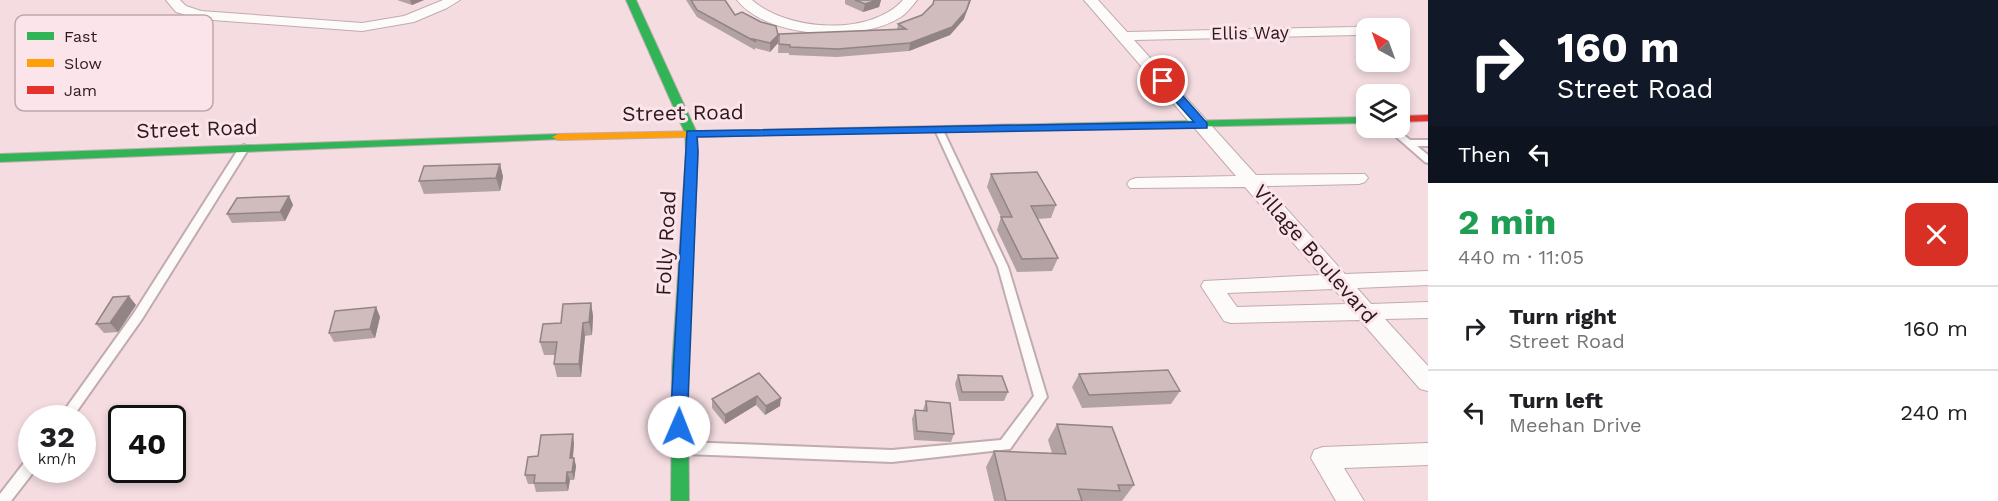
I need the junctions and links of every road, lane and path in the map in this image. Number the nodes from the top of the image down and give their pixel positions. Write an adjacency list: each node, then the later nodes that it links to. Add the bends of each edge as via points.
1 (173, 0): 7 (street, via 182,9)
2 (453, 0): 8 (street, via 417,18 362,27)
3 (631, 0): 16 (main road, Folly Road)
4 (744, 0): 5 (street, via 757,13 783,23 840,29 884,21 899,14)
5 (910, 0)
6 (1091, 0): 10 (street, Village Boulevard)
7 (201, 15)
8 (213, 16)
9 (1356, 31): 10 (street, Ellis Way)
10 (1123, 36): 14 (street, Village Boulevard)
11 (1428, 118): 12 (main road)
12 (1410, 119)
13 (1356, 120): 14 (main road, Street Road)
14 (1203, 125): 15 (main road, Street Road); 24 (street, Village Boulevard)
15 (939, 130): 16 (main road, Street Road); 32 (lane, via 1003,267 1041,397 1005,445 892,456)
16 (691, 134): 20 (main road, Street Road); 32 (main road, Folly Road)
17 (1403, 138): 18 (lane)
18 (1409, 143): 19 (lane); 22 (lane)
19 (1428, 143)
20 (244, 148): 21 (main road, Street Road); 31 (lane, via 138,316)
21 (0, 158)
22 (1428, 160)
23 (1359, 178): 24 (street)
24 (1251, 180): 25 (street); 27 (street, Village Boulevard)
25 (1137, 184)
26 (1428, 278): 27 (street)
27 (1340, 282): 28 (street, Village Boulevard); 28 (street, via 1211,286 1231,315)
28 (1365, 310): 29 (street); 30 (street, Village Boulevard)
29 (1428, 310)
30 (1428, 382)
31 (74, 405)
32 (678, 447): 36 (main road, Folly Road)
33 (1428, 454): 37 (street, via 1323,458)
34 (18, 481): 35 (lane)
35 (3, 501)
36 (680, 501)
37 (1351, 501)

